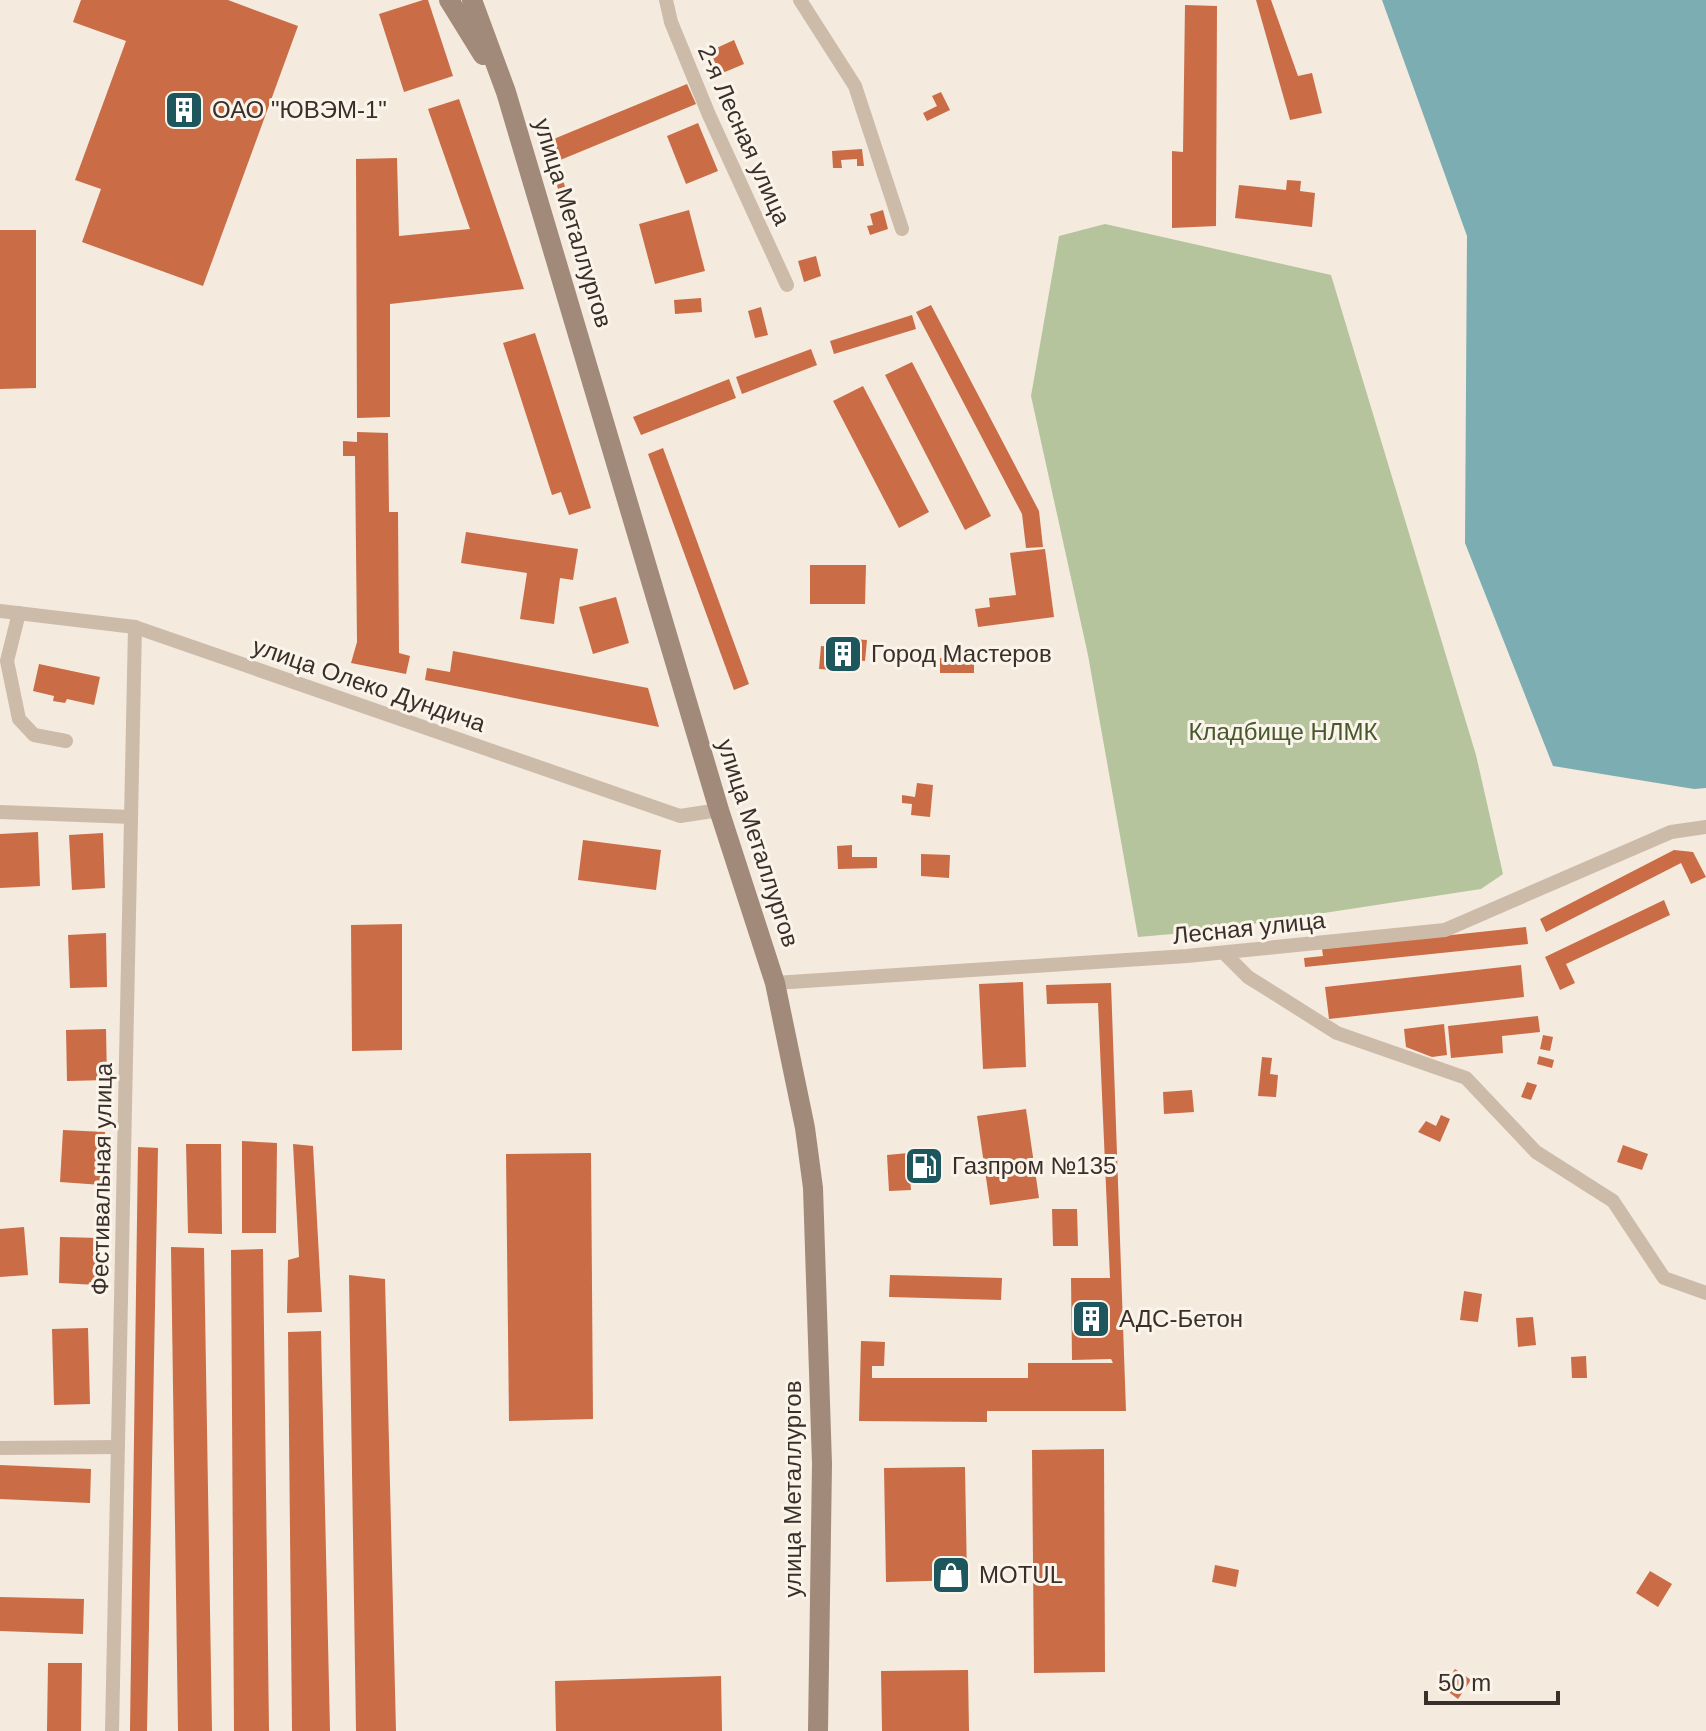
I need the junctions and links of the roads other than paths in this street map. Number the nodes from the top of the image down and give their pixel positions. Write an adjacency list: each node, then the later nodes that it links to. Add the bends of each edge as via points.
1 (449, 0): 5 (main road)
2 (472, 0): 5 (main road, улица Металлургов)
3 (666, 0): 7 (street, 2-я Лесная улица, via 709,115)
4 (800, 0): 6 (street, via 855,86)
5 (506, 92): 12 (main road, улица Металлургов)
6 (902, 229)
7 (787, 285)
8 (0, 611): 9 (street, улица Олеко Дундича)
9 (19, 613): 10 (street, улица Олеко Дундича); 11 (street, via 7,661 19,719 34,735)
10 (135, 627): 12 (street, улица Олеко Дундича, via 680,816); 14 (street, Фестивальная улица)
11 (66, 741)
12 (719, 810): 17 (main road, улица Металлургов)
13 (0, 812): 14 (street)
14 (131, 817): 19 (street, Фестивальная улица)
15 (1706, 827): 16 (street, Лесная улица, via 1671,832 1445,930)
16 (1224, 953): 17 (street, Лесная улица); 18 (street, via 1248,977 1337,1033 1466,1078 1536,1152 1613,1201 1664,1278)
17 (775, 983): 22 (main road, улица Металлургов, via 813,1188 822,1464)
18 (1706, 1293)
19 (118, 1447): 20 (street); 21 (street, Фестивальная улица)
20 (0, 1448)
21 (112, 1731)
22 (818, 1731)

